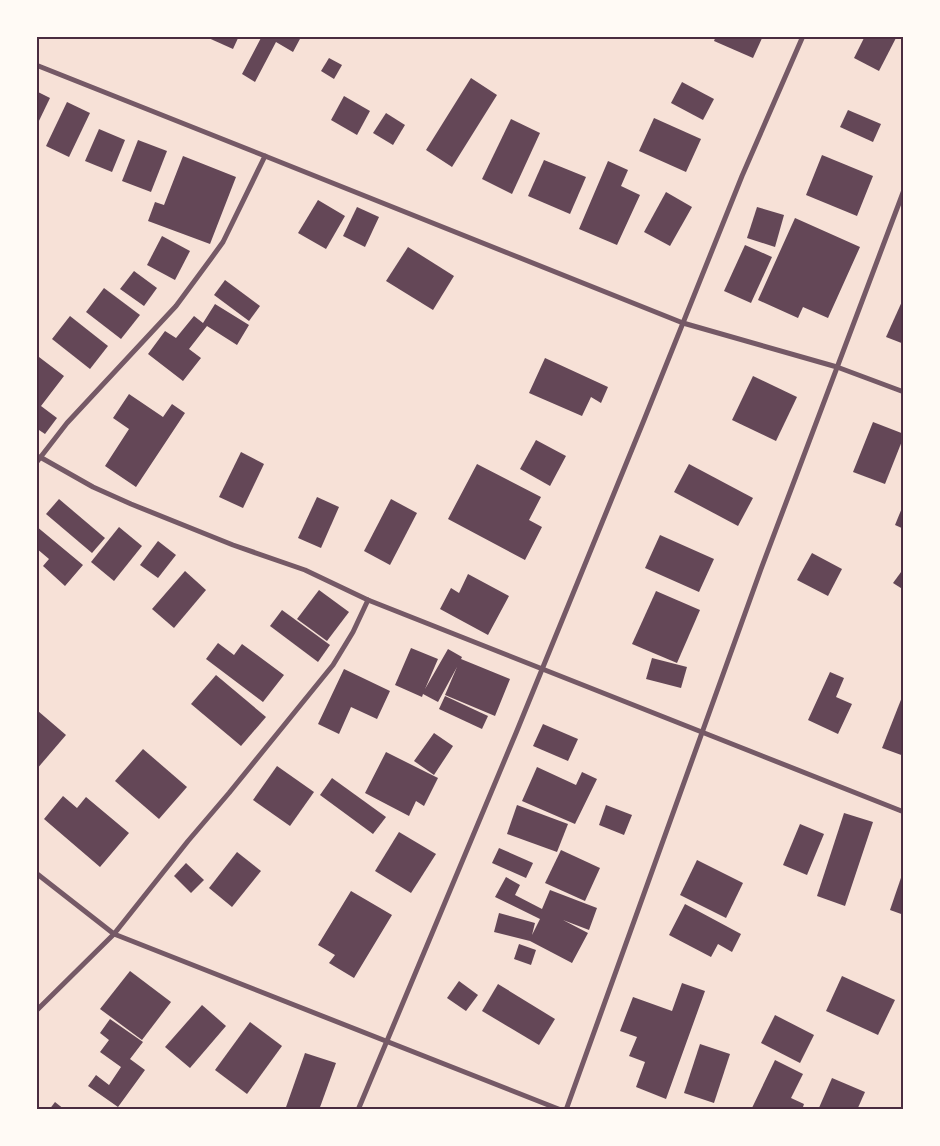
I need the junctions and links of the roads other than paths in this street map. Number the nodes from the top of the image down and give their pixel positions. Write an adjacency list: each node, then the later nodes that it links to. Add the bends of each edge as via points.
1 (803, 36): 5 (street, via 742,176)
2 (36, 66): 3 (street)
3 (265, 156): 5 (street); 8 (street, via 223,242 176,306)
4 (904, 190): 6 (street)
5 (684, 323): 6 (street); 11 (street)
6 (837, 367): 7 (street); 12 (street)
7 (904, 392)
8 (40, 458): 9 (street); 10 (street, via 131,504 305,570)
9 (36, 463)
10 (368, 600): 11 (street); 15 (street, via 333,665)
11 (542, 669): 12 (street); 17 (street)
12 (702, 732): 13 (street); 20 (street)
13 (904, 812)
14 (36, 873): 15 (street)
15 (114, 934): 16 (street); 17 (street)
16 (36, 1011)
17 (387, 1041): 18 (street); 19 (street)
18 (358, 1110)
19 (561, 1110)
20 (566, 1110)

